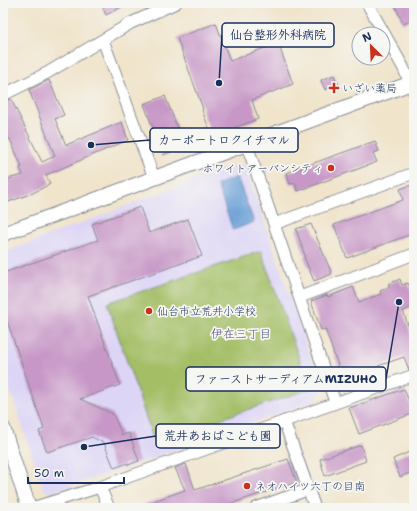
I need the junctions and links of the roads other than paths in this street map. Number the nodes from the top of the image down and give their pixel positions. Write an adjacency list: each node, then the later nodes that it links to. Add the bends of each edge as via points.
1 (176, 3): 3 (street, via 132,23)
2 (371, 4): 4 (street)
3 (103, 40): 5 (street); 8 (street)
4 (413, 86): 6 (street)
5 (3, 95)
6 (247, 145): 8 (street); 9 (street)
7 (414, 173): 9 (street)
8 (154, 178): 10 (street)
9 (274, 224): 12 (street)
10 (3, 234)
11 (414, 254): 12 (street)
12 (300, 297): 14 (street)
13 (414, 376): 14 (street)
14 (335, 402): 15 (street)
15 (284, 421): 17 (street); 18 (street)
16 (3, 428): 19 (street)
17 (100, 487): 19 (street); 20 (street)
18 (307, 490): 21 (street); 22 (street)
19 (31, 508)
20 (109, 508)
21 (256, 508)
22 (315, 508)

